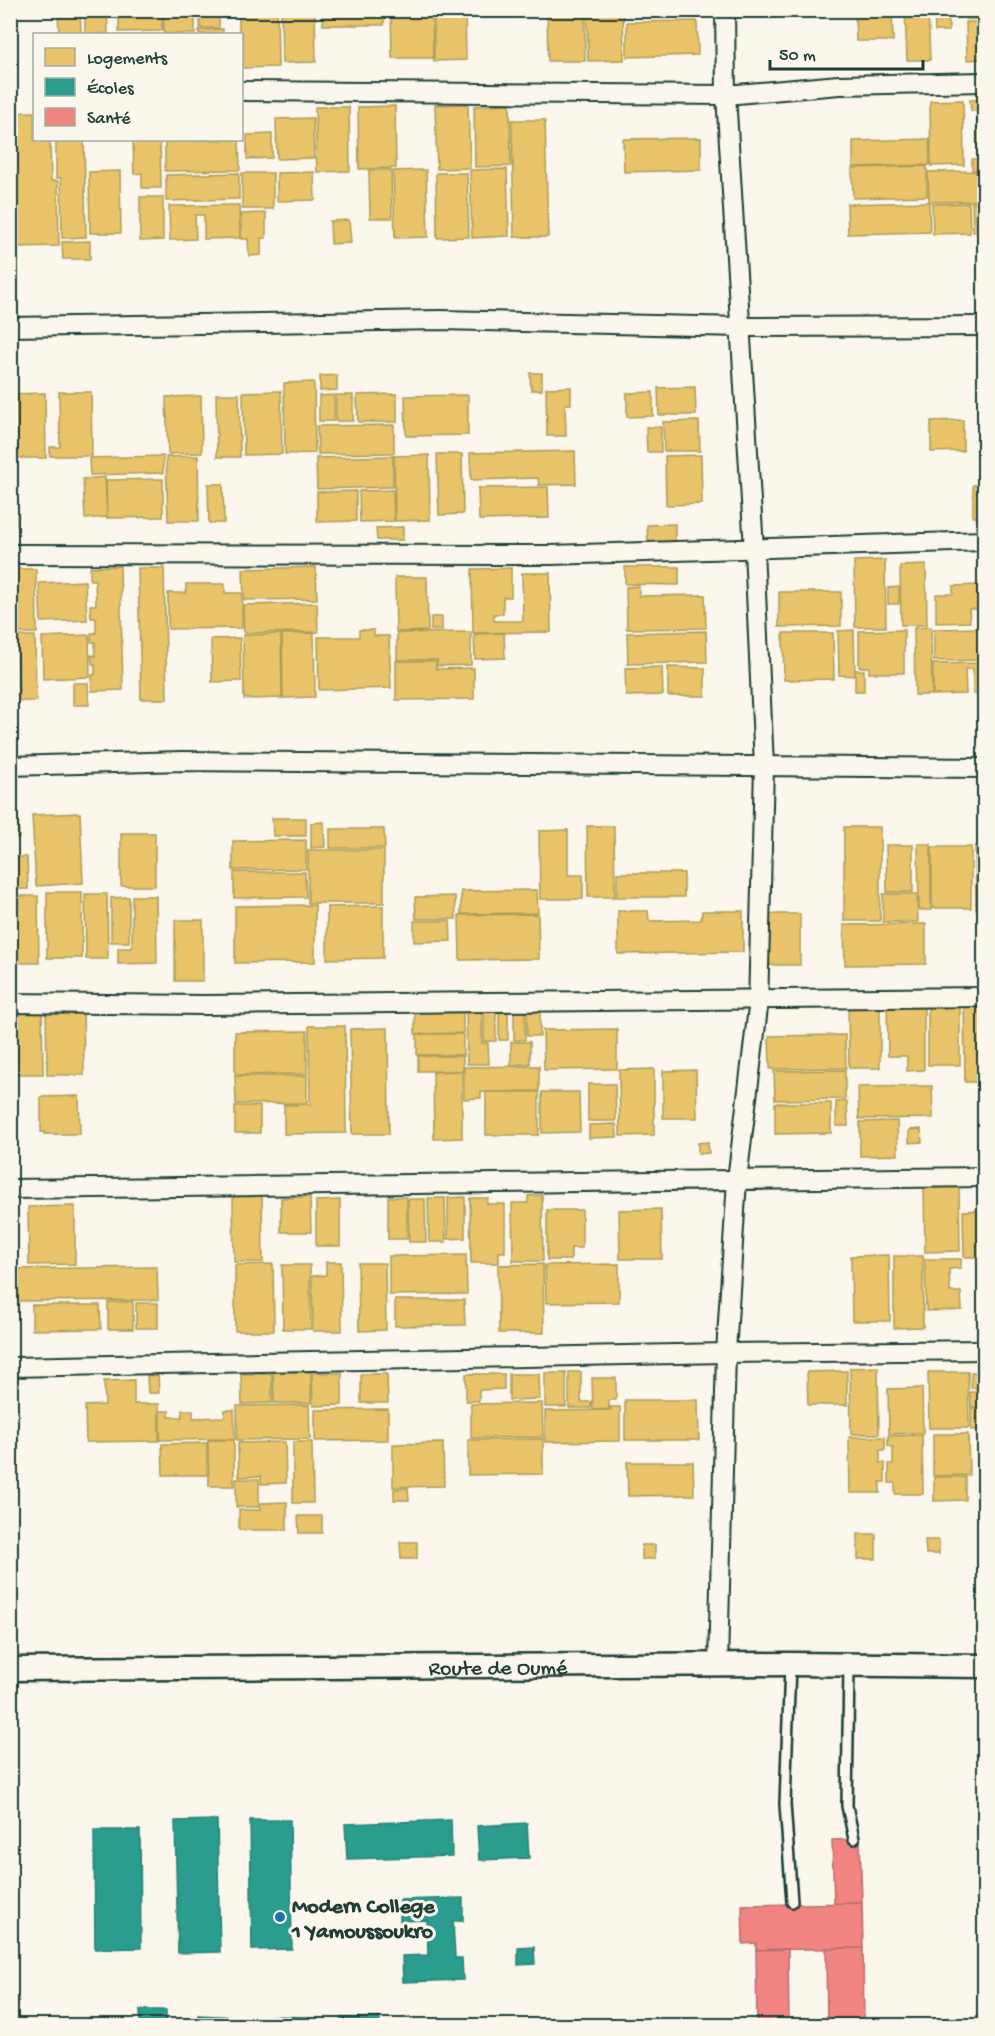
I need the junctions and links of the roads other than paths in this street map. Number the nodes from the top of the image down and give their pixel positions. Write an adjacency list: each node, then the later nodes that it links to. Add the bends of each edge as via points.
1 (725, 10): 4 (street)
2 (984, 82): 4 (street, via 839,85)
3 (243, 91): 4 (street)
4 (726, 95): 7 (street)
5 (984, 326): 7 (street)
6 (10, 327): 7 (street, via 440,320)
7 (742, 327): 9 (street)
8 (984, 541): 9 (street)
9 (754, 549): 10 (street, via 551,555); 12 (street)
10 (10, 554)
11 (10, 766): 12 (street, via 182,761)
12 (764, 766): 13 (street); 15 (street)
13 (984, 768)
14 (984, 997): 15 (street)
15 (758, 1000): 16 (street); 18 (street)
16 (10, 1003)
17 (984, 1177): 18 (street)
18 (737, 1180): 19 (street); 21 (street)
19 (10, 1189)
20 (984, 1350): 21 (street)
21 (726, 1353): 22 (street); 24 (street)
22 (10, 1367)
23 (790, 1664): 24 (street, Route de Oumé); 25 (street, Route de Oumé); 29 (lane, via 784,1804)
24 (718, 1665): 27 (street, Route de Oumé)
25 (849, 1665): 26 (street, Route de Oumé); 28 (lane, via 847,1806)
26 (984, 1666)
27 (10, 1669)
28 (854, 1839)
29 (792, 1902)

